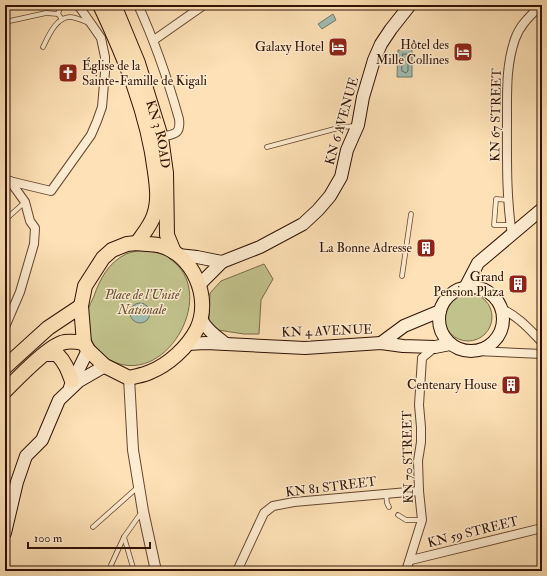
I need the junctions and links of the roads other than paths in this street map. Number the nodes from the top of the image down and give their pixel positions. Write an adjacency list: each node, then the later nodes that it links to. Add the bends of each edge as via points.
1 (61, 5): 9 (lane)
2 (78, 5): 12 (street)
3 (100, 5): 25 (highway, KN 3 ROAD, via 134,84 154,158 157,198 154,214)
4 (114, 5): 16 (highway, KN 3 ROAD, via 138,63)
5 (138, 5): 13 (street)
6 (204, 5): 13 (street)
7 (410, 5): 15 (main road, KN 6 AVENUE, via 390,29 374,60)
8 (541, 5): 19 (street, KN 67 STREET, via 520,27 509,61)
9 (58, 14): 10 (lane); 11 (lane, via 46,13)
10 (62, 19): 12 (lane, via 70,17); 14 (lane)
11 (5, 22)
12 (91, 24): 18 (street, via 101,38 105,57 102,107 91,135 51,191)
13 (154, 40): 16 (street, via 180,119 179,129 174,134)
14 (43, 48)
15 (358, 125): 17 (lane); 27 (main road, KN 6 AVENUE, via 347,150 341,177 318,210 303,224 284,235)
16 (161, 137): 26 (highway, KN 3 ROAD, via 166,173 167,235)
17 (267, 147)
18 (8, 180): 20 (street)
19 (508, 200): 24 (street, KN 67 STREET); 24 (lane, via 496,199 494,225)
20 (25, 202): 23 (lane); 35 (street, via 30,221 35,228 34,244 20,292)
21 (410, 214): 28 (lane)
22 (539, 214): 24 (main road)
23 (5, 220)
24 (511, 230): 30 (main road, via 478,263)
25 (137, 243): 26 (highway, via 159,245); 31 (highway, via 112,250 103,258 85,286)
26 (176, 254): 27 (main road); 29 (highway, via 187,263)
27 (222, 262): 29 (main road, KN 6 AVENUE)
28 (402, 276)
29 (200, 285): 34 (highway)
30 (465, 288): 32 (main road, via 485,290); 33 (main road, via 456,290 449,296)
31 (81, 306): 41 (highway); 47 (highway, via 48,328)
32 (502, 309): 36 (street, via 520,320); 43 (main road, via 504,320 501,332 491,345)
33 (440, 311): 37 (main road, KN 4 AVENUE, via 404,326); 40 (main road, via 440,329)
34 (201, 319): 38 (highway); 39 (main road, via 208,329)
35 (5, 327)
36 (542, 342)
37 (381, 343): 39 (main road, KN 4 AVENUE, via 304,348); 42 (main road, KN 4 AVENUE)
38 (187, 344): 39 (main road, KN 4 AVENUE); 48 (highway, via 168,362 151,372)
39 (226, 344)
40 (450, 344): 42 (main road, KN 4 AVENUE); 43 (main road, via 458,349)
41 (86, 347): 44 (highway, via 65,342); 46 (highway); 49 (main road)
42 (436, 347): 52 (street, KN 70 STREET, via 422,358)
43 (475, 352): 45 (street)
44 (45, 354): 49 (highway, via 57,354 67,366); 50 (highway)
45 (542, 354)
46 (105, 366): 48 (highway); 49 (main road)
47 (5, 367)
48 (129, 378): 51 (street, via 132,450)
49 (70, 385): 60 (main road, via 59,400 42,440 26,456)
50 (5, 391)
51 (139, 487): 55 (street); 58 (lane)
52 (418, 491): 53 (street, KN 81 STREET); 57 (street, KN 70 STREET)
53 (386, 493): 54 (lane); 66 (street, KN 81 STREET, via 273,506 264,513)
54 (389, 507)
55 (143, 511): 61 (lane); 65 (street)
56 (398, 515): 57 (lane, via 406,520)
57 (422, 520): 62 (street, KN 70 STREET)
58 (93, 527)
59 (542, 528): 62 (street, KN 59 STREET)
60 (5, 533)
61 (124, 537): 63 (lane, via 111,565); 64 (lane)
62 (410, 560): 67 (street, KN 70 STREET)
63 (112, 571)
64 (134, 571)
65 (156, 571)
66 (237, 571)
67 (406, 571)

